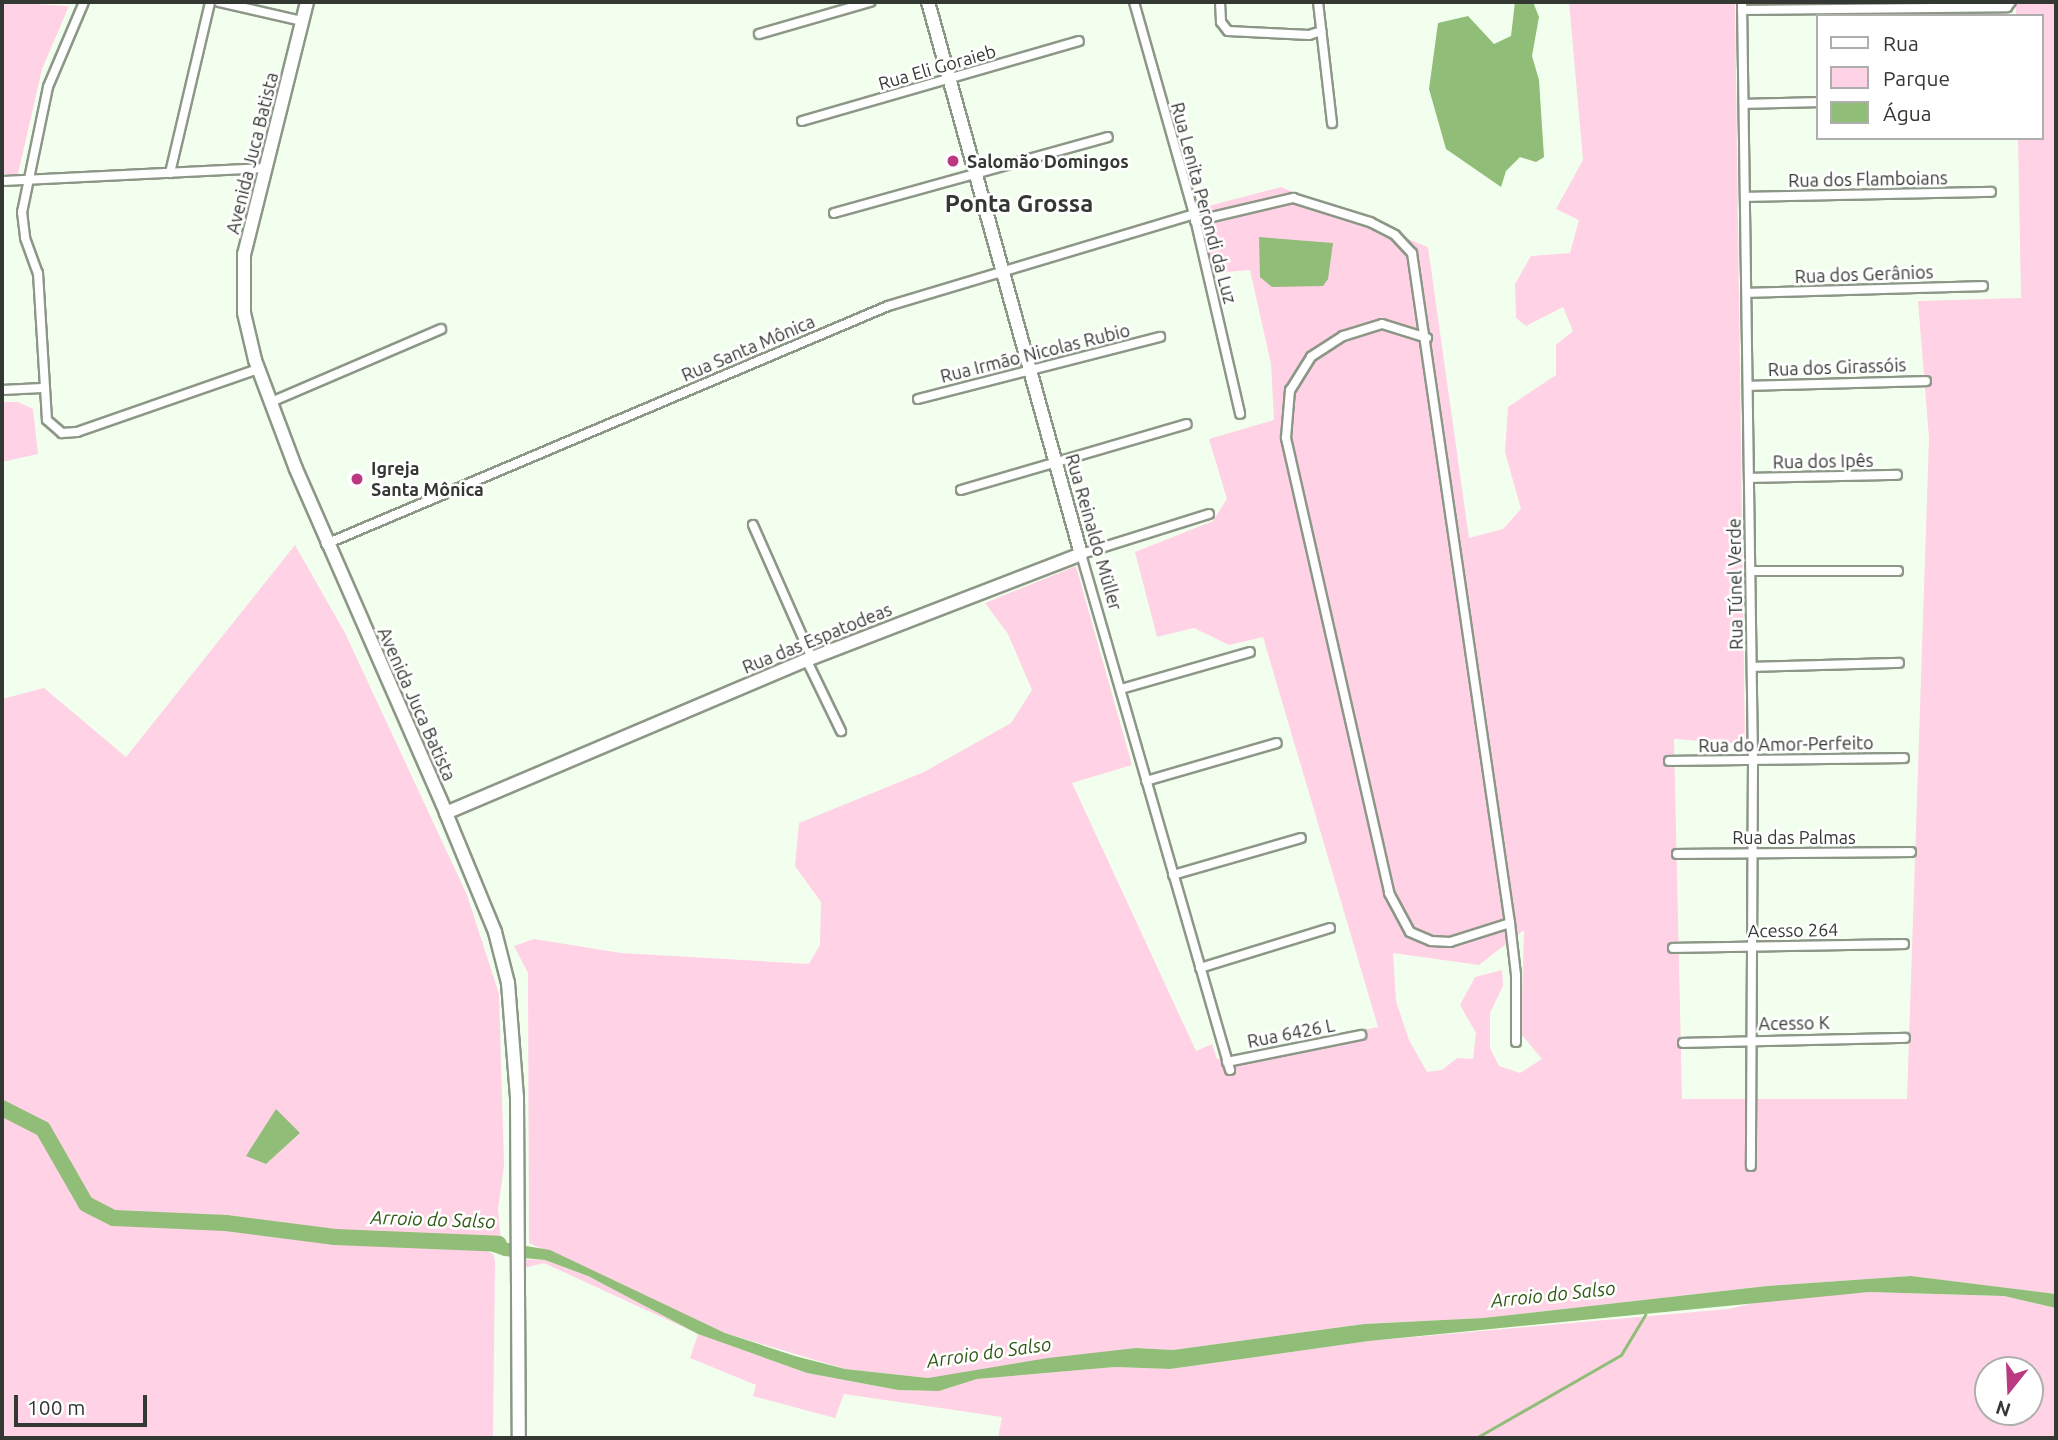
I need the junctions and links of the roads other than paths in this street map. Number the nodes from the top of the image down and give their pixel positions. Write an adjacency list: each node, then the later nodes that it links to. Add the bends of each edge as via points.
1 (84, 2): 25 (street, via 48,87)
2 (210, 2): 24 (street)
3 (219, 2): 12 (street)
4 (307, 2): 12 (main road, Avenida Juca Batista)
5 (870, 2): 14 (street)
6 (928, 2): 16 (main road, Rua Reinaldo Müller)
7 (1134, 2): 30 (street, Rua Lenita Perondi da Luz)
8 (1220, 2): 13 (street, via 1228,31 1309,35)
9 (1318, 2): 13 (street)
10 (2009, 4): 11 (street)
11 (1742, 6): 18 (street, Rua Túnel Verde)
12 (303, 21): 22 (main road, Avenida Juca Batista)
13 (1321, 31): 20 (street)
14 (760, 34)
15 (1079, 41): 16 (street, Rua Eli Goraieb)
16 (950, 81): 19 (street, Rua Eli Goraieb); 23 (main road, Rua Reinaldo Müller)
17 (1816, 102): 18 (street)
18 (1744, 104): 28 (street, Rua Túnel Verde)
19 (802, 121)
20 (1332, 123)
21 (1108, 137): 23 (street)
22 (267, 167): 24 (street); 37 (main road, Avenida Juca Batista, via 244,254 244,313)
23 (977, 172): 29 (street); 31 (main road, Rua Reinaldo Müller)
24 (170, 173): 25 (street)
25 (27, 180): 26 (street); 41 (street, via 22,212 25,239 38,273)
26 (2, 181)
27 (1992, 192): 28 (street, Rua dos Flamboians)
28 (1745, 197): 33 (street, Rua Túnel Verde)
29 (834, 213)
30 (1194, 218): 31 (street, Rua Santa Mônica); 36 (street, Rua Santa Mônica, via 1293,198 1370,222 1395,235 1412,253); 45 (street, Rua Lenita Perondi da Luz)
31 (1006, 271): 38 (main road, Rua Reinaldo Müller); 53 (street, Rua Santa Mônica, via 888,306)
32 (1983, 286): 33 (street, Rua dos Gerânios)
33 (1747, 293): 40 (street, Rua Túnel Verde)
34 (441, 329): 44 (street)
35 (1160, 337): 38 (street, Rua Irmão Nicolas Rubio)
36 (1427, 338): 74 (street, Rua Santa Mônica); 74 (street, via 1382,324 1343,336 1311,357 1290,390 1286,438 1389,893 1410,932 1431,941 1450,942)
37 (258, 369): 41 (street, via 77,432 54,429 47,419); 44 (main road, Avenida Juca Batista)
38 (1032, 370): 43 (street, Rua Irmão Nicolas Rubio); 47 (main road, Rua Reinaldo Müller)
39 (1926, 381): 40 (street, Rua dos Girassóis)
40 (1748, 386): 49 (street, Rua Túnel Verde)
41 (42, 388): 42 (street)
42 (2, 390)
43 (918, 399)
44 (271, 402): 53 (main road, Avenida Juca Batista)
45 (1240, 414)
46 (1187, 424): 47 (street)
47 (1056, 462): 50 (street); 54 (main road, Rua Reinaldo Müller)
48 (1897, 475): 49 (street, Rua dos Ipês)
49 (1750, 478): 55 (street, Rua Túnel Verde)
50 (961, 490)
51 (1209, 514): 54 (street, Rua das Espatodeas)
52 (753, 525): 58 (street)
53 (326, 544): 68 (main road, Avenida Juca Batista)
54 (1081, 554): 58 (main road, Rua das Espatodeas); 61 (street, Rua Reinaldo Müller)
55 (1751, 571): 56 (street); 60 (street, Rua Túnel Verde)
56 (1898, 571)
57 (1250, 652): 61 (street)
58 (809, 659): 62 (street); 68 (main road, Rua das Espatodeas)
59 (1899, 663): 60 (street)
60 (1752, 667): 65 (street, Rua Túnel Verde)
61 (1121, 689): 67 (street, Rua Reinaldo Müller)
62 (841, 731)
63 (1277, 743): 67 (street)
64 (1903, 758): 65 (street, Rua do Amor-Perfeito)
65 (1753, 760): 66 (street, Rua do Amor-Perfeito); 70 (street, Rua Túnel Verde)
66 (1669, 761)
67 (1146, 781): 73 (street, Rua Reinaldo Müller)
68 (446, 813): 87 (main road, Avenida Juca Batista, via 495,932 508,983 516,1097)
69 (1301, 838): 73 (street)
70 (1752, 852): 71 (street, Rua das Palmas); 72 (street, Rua das Palmas); 77 (street, Rua Túnel Verde)
71 (1911, 852)
72 (1677, 854)
73 (1173, 875): 79 (street, Rua Reinaldo Müller)
74 (1510, 923): 83 (street, Rua Santa Mônica)
75 (1330, 928): 79 (street)
76 (1904, 944): 77 (street, Acesso 264)
77 (1754, 947): 78 (street, Acesso 264); 82 (street, Rua Túnel Verde)
78 (1677, 948)
79 (1200, 968): 85 (street, Rua Reinaldo Müller)
80 (1361, 1035): 85 (street, Rua 6426 L)
81 (1905, 1038): 82 (street, Acesso K)
82 (1753, 1039): 84 (street, Acesso K); 86 (street, Rua Túnel Verde)
83 (1516, 1042)
84 (1683, 1043)
85 (1228, 1066)
86 (1751, 1166)
87 (519, 1438)

